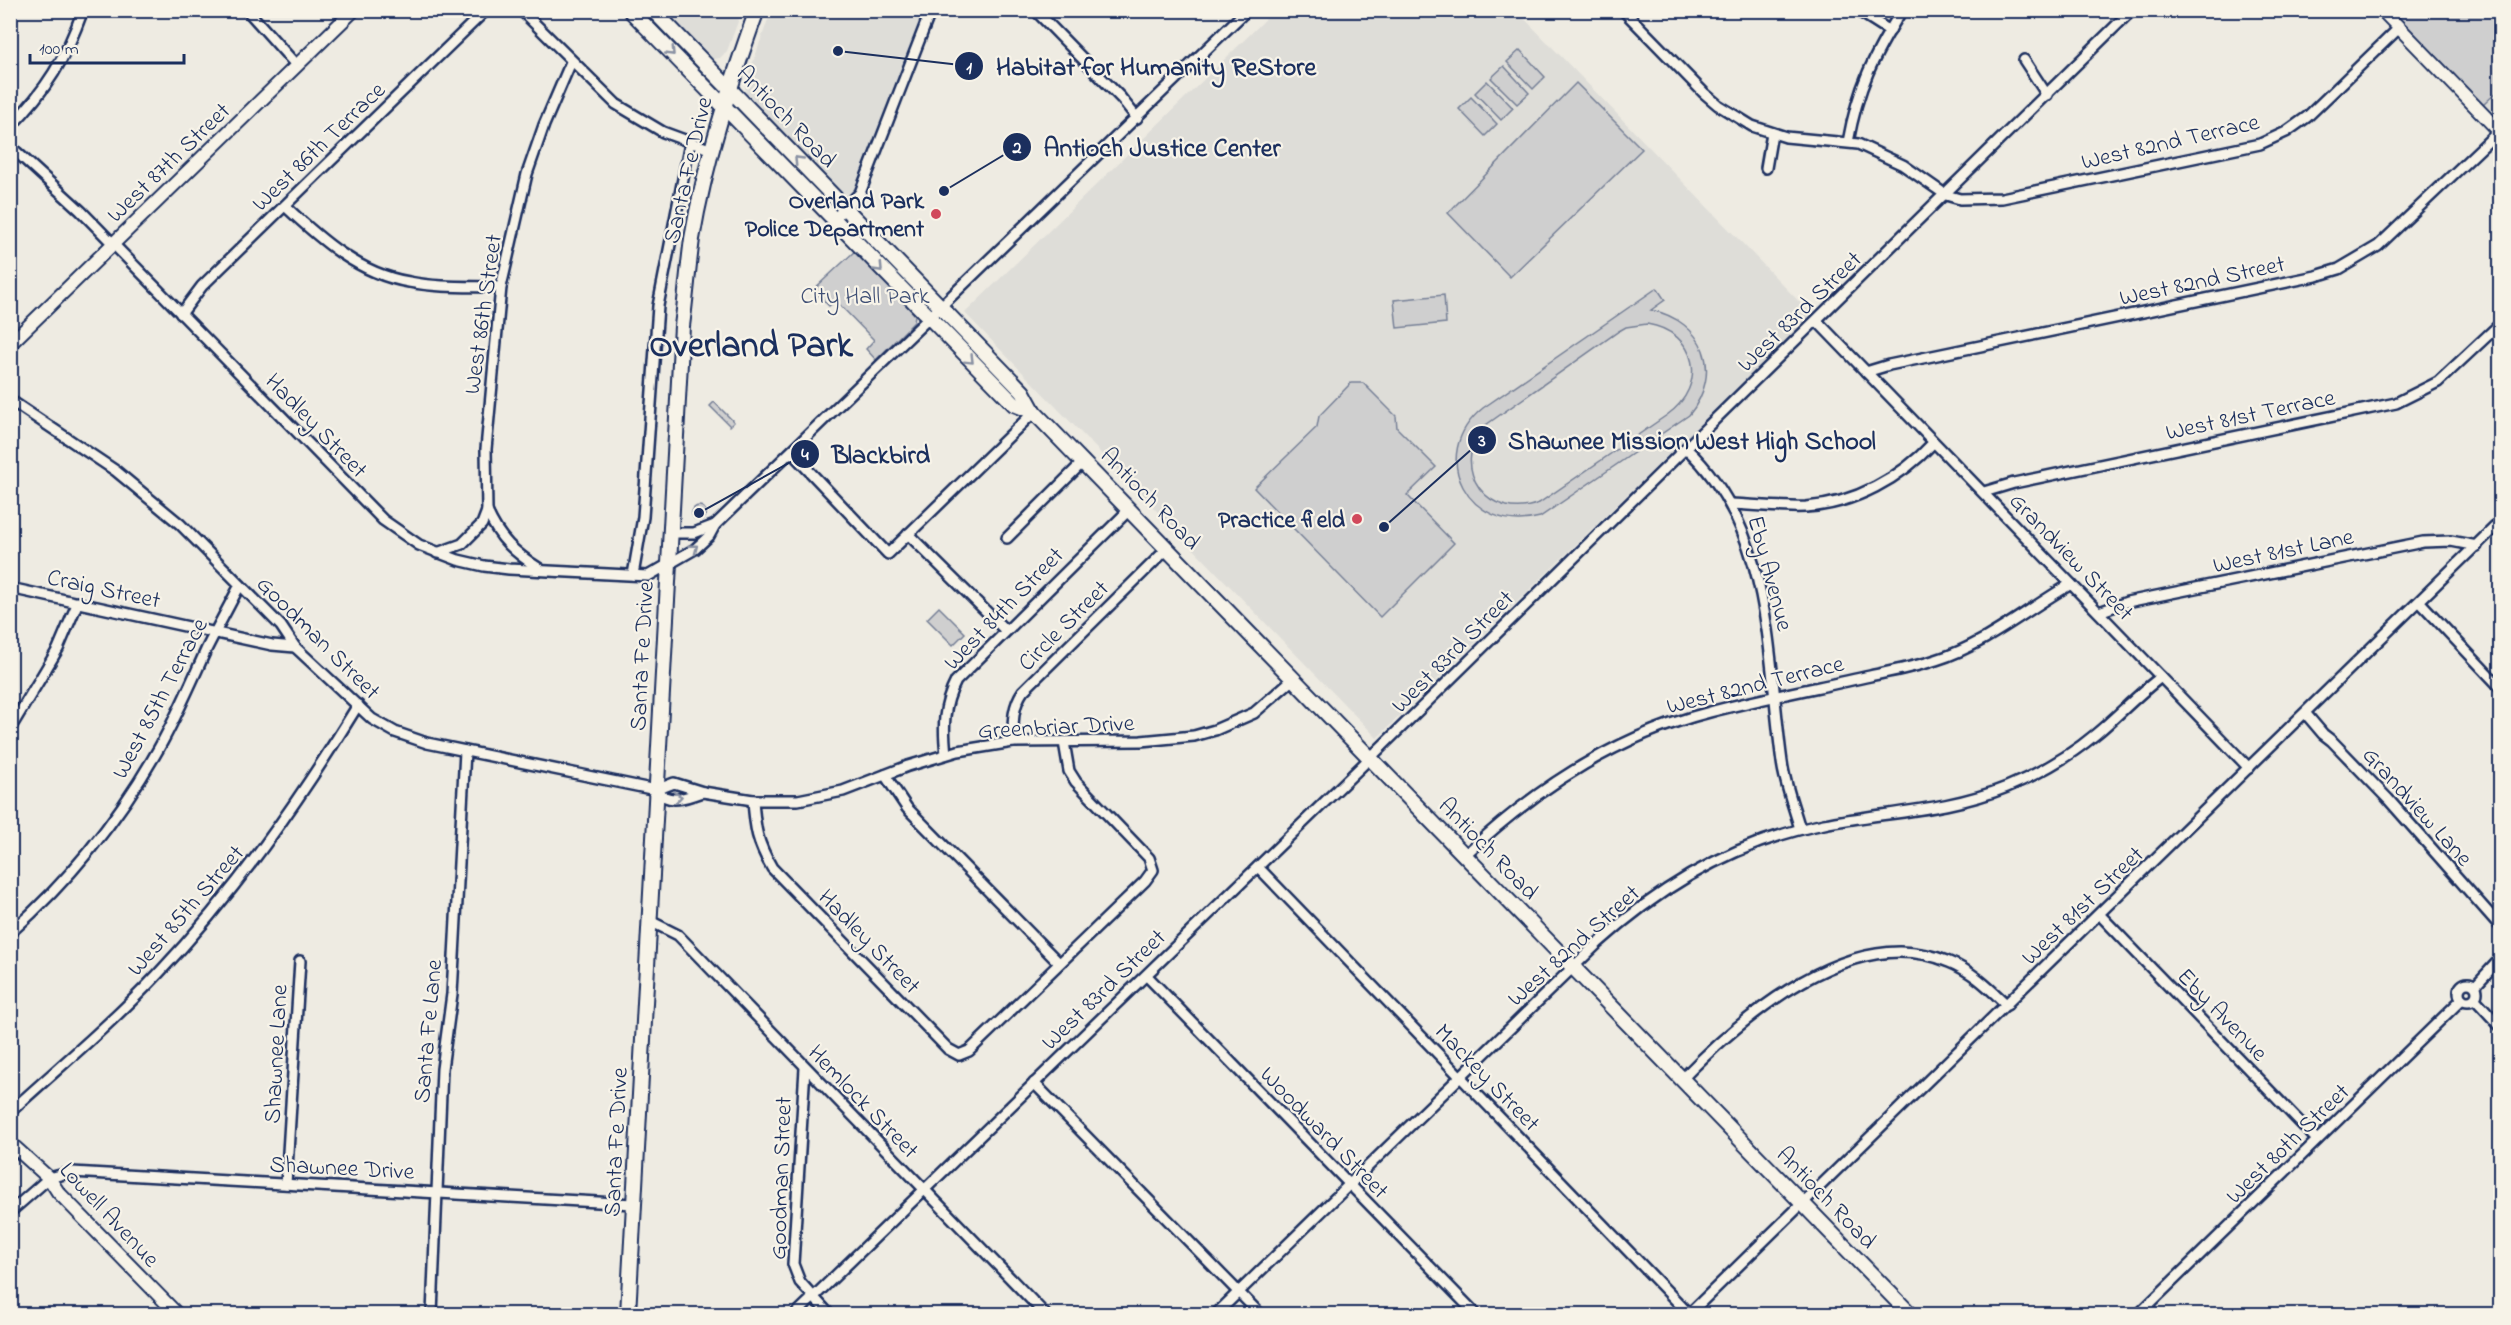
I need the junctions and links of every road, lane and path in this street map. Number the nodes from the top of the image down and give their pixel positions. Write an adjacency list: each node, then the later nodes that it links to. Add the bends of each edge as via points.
1 (83, 10): 26 (street, via 61,63 44,89)
2 (247, 10): 21 (street)
3 (354, 10): 21 (street, West 87th Street)
4 (486, 10): 35 (street, West 86th Terrace)
5 (521, 10): 20 (street)
6 (630, 10): 24 (main road, Antioch Road, one-way to 24)
7 (653, 10): 22 (main road, Antioch Road)
8 (757, 10): 22 (main road, Santa Fe Drive)
9 (931, 10): 36 (street, via 860,193)
10 (1035, 10): 25 (street)
11 (1623, 10): 28 (street, via 1718,105 1740,120)
12 (1857, 10): 18 (street)
13 (1902, 10): 18 (street)
14 (2132, 10): 23 (street, West 83rd Street)
15 (2382, 10): 17 (street)
16 (1241, 12): 25 (street)
17 (2399, 28): 27 (street); 34 (street, West 82nd Terrace, via 2307,117 2260,144 2002,198 1972,200)
18 (1890, 31): 30 (street, via 1862,84)
19 (2024, 60): 23 (street)
20 (571, 62): 29 (street, via 635,117); 39 (street, West 86th Street, via 527,174)
21 (297, 66): 38 (street, West 87th Street)
22 (729, 89): 24 (main road, Santa Fe Drive); 36 (main road, Antioch Road, one-way to 22)
23 (2047, 95): 34 (street, West 83rd Street)
24 (724, 106): 32 (main road, Santa Fe Drive); 37 (main road, Antioch Road)
25 (1137, 118): 40 (street)
26 (10, 126)
27 (2500, 132): 46 (street, West 82nd Street, via 2378,246 2338,269)
28 (1772, 133): 30 (street); 33 (street)
29 (690, 142): 32 (street); 67 (street, via 658,306 643,517)
30 (1848, 142): 34 (street, via 1883,154)
31 (10, 146): 38 (street, Hadley Street)
32 (712, 150): 59 (main road, Santa Fe Drive, via 692,239 682,326)
33 (1766, 168)
34 (1946, 195): 43 (street, West 83rd Street)
35 (285, 206): 39 (street, via 332,248 379,273 425,285); 41 (street, West 86th Terrace, via 202,286)
36 (845, 208): 37 (street); 40 (main road, Antioch Road)
37 (833, 220): 42 (main road, Antioch Road, one-way to 42)
38 (113, 244): 41 (street, Hadley Street); 45 (street, West 87th Street)
39 (501, 286): 56 (street, West 86th Street, via 486,448)
40 (941, 308): 42 (street); 48 (main road, Antioch Road, via 1023,392)
41 (182, 314): 64 (street, Hadley Street, via 383,520)
42 (929, 319): 48 (main road, Antioch Road, one-way to 48, via 1014,404); 51 (street)
43 (1817, 321): 46 (street); 50 (street, West 83rd Street)
44 (2500, 324): 53 (street, West 81st Terrace, via 2438,382 2396,403)
45 (10, 344)
46 (1866, 372): 49 (street, Grandview Street)
47 (10, 400): 69 (street, Goodman Street, via 139,489)
48 (1034, 412): 52 (main road, Antioch Road); 60 (street)
49 (1933, 442): 53 (street, Grandview Street); 54 (street, via 1893,477 1850,498 1807,507)
50 (1688, 449): 54 (street, Eby Avenue); 88 (street, West 83rd Street)
51 (792, 453): 58 (street); 60 (street, via 888,554)
52 (1084, 461): 55 (main road, Antioch Road); 61 (street)
53 (1984, 492): 68 (street, Grandview Street)
54 (1731, 504): 80 (street, Eby Avenue, via 1757,579)
55 (1130, 509): 63 (main road, Antioch Road); 74 (street, West 84th Street)
56 (487, 511): 64 (street, via 482,524 462,544); 66 (street, via 502,541)
57 (2500, 522): 62 (street, West 81st Street)
58 (715, 525): 59 (street, via 694,533); 65 (street, one-way to 58, via 709,536)
59 (670, 533): 65 (main road, Santa Fe Drive)
60 (908, 534): 74 (street)
61 (1007, 538)
62 (2477, 546): 72 (street, West 81st Street); 73 (street, West 81st Lane, via 2451,541 2423,542 2127,602)
63 (1168, 548): 78 (main road, Antioch Road); 84 (street, Circle Street, via 1023,691 1012,718)
64 (437, 553): 66 (street, Hadley Street, via 484,566)
65 (668, 566): 67 (street, Hadley Street, via 648,576); 91 (main road, Santa Fe Drive)
66 (540, 569): 67 (street, Hadley Street)
67 (633, 575)
68 (2071, 584): 73 (street, Grandview Street); 80 (street, West 82nd Terrace, via 1993,635 1936,660)
69 (240, 585): 75 (street, West 85th Terrace); 76 (street, Goodman Street)
70 (10, 588): 71 (street, Craig Street)
71 (78, 602): 75 (street, Craig Street); 83 (street, via 58,649)
72 (2420, 602): 79 (street); 82 (street, West 81st Street)
73 (2099, 612): 77 (street, Grandview Street)
74 (1005, 630): 87 (street, West 84th Street, via 967,668 948,697 944,714)
75 (216, 631): 76 (street, Craig Street); 100 (street, West 85th Terrace, via 159,747 126,800 66,878)
76 (295, 647): 81 (street, Goodman Street)
77 (2161, 677): 89 (street, Grandview Street); 94 (street, West 82nd Street, via 2077,749 2006,788 1932,809)
78 (1293, 679): 85 (street, Greenbriar Drive, via 1254,713 1194,736); 88 (main road, Antioch Road)
79 (2500, 687)
80 (1775, 697): 94 (street, Eby Avenue, via 1782,766); 95 (street, West 82nd Terrace, via 1672,723 1630,740 1582,765 1520,806)
81 (358, 705): 86 (street, Goodman Street, via 372,719 408,738); 116 (street, West 85th Street, via 292,809 220,905 134,999)
82 (2306, 714): 89 (street, West 81st Street); 99 (street, Grandview Lane, via 2388,799)
83 (10, 729)
84 (1013, 742): 85 (street, Greenbriar Drive); 87 (street, Greenbriar Drive)
85 (1064, 742): 103 (street, West 83rd Street, via 1069,771 1076,782 1149,858 1153,870)
86 (465, 751): 91 (street, Goodman Street); 122 (street, Santa Fe Lane)
87 (946, 754): 90 (street, Greenbriar Drive)
88 (1370, 758): 95 (main road, Antioch Road); 96 (street, West 83rd Street)
89 (2249, 768): 97 (street, West 81st Street)
90 (885, 776): 93 (street, Greenbriar Drive, via 826,796); 103 (street, via 907,808)
91 (656, 790): 92 (street, Greenbriar Drive, via 674,783); 92 (street, Greenbriar Drive, one-way to 92, via 663,798 673,800); 98 (main road, Santa Fe Drive)
92 (703, 792): 93 (street, Greenbriar Drive)
93 (753, 800): 110 (street, Hadley Street, via 756,836 772,868 948,1049 958,1055 969,1051)
94 (1800, 829): 104 (street, West 82nd Street, via 1728,855 1653,897)
95 (1465, 855): 104 (main road, Antioch Road)
96 (1258, 867): 105 (street, West 83rd Street); 113 (street, Mackey Street)
97 (2100, 915): 109 (street, West 81st Street); 117 (street, Eby Avenue)
98 (650, 921): 112 (street, Hemlock Street, via 678,935); 124 (main road, Santa Fe Drive)
99 (2500, 926)
100 (10, 933)
101 (2500, 959): 106 (street)
102 (300, 961): 120 (street, Shawnee Lane)
103 (1059, 963): 110 (street, West 83rd Street)
104 (1572, 968): 113 (street, West 82nd Street); 114 (main road, Antioch Road)
105 (1147, 976): 115 (street, West 83rd Street); 121 (street, Woodward Street)
106 (2475, 986): 107 (street, via 2469,983 2461,987); 108 (street)
107 (2462, 999): 108 (street); 117 (street, West 80th Street)
108 (2475, 999): 111 (street)
109 (2007, 1005): 114 (street, via 1968,971 1948,961 1909,952 1870,955 1844,963 1785,993 1731,1032); 125 (street, West 81st Street)
110 (996, 1025)
111 (2500, 1026)
112 (805, 1068): 123 (street, Hemlock Street); 128 (street, Goodman Street, via 793,1264 800,1282)
113 (1461, 1076): 121 (street, West 82nd Street); 138 (street, Mackey Street)
114 (1681, 1080): 125 (main road, Antioch Road)
115 (1034, 1083): 123 (street, West 83rd Street); 127 (street)
116 (10, 1112)
117 (2317, 1140): 140 (street, West 80th Street)
118 (10, 1143): 119 (street, Lowell Avenue)
119 (49, 1178): 120 (street, Shawnee Drive, via 72,1172); 126 (street); 129 (street, Lowell Avenue, via 58,1192)
120 (286, 1184): 122 (street, Shawnee Drive)
121 (1350, 1185): 127 (street, West 82nd Street); 137 (street, Woodward Street)
122 (437, 1191): 124 (street, Shawnee Drive); 130 (street, Santa Fe Lane)
123 (924, 1191): 128 (street, West 83rd Street); 134 (street, Hemlock Street)
124 (633, 1204): 131 (main road, Santa Fe Drive)
125 (1803, 1204): 138 (street, West 81st Street); 139 (main road, Antioch Road)
126 (10, 1212)
127 (1239, 1293): 135 (street, West 82nd Street); 136 (street)
128 (813, 1298): 132 (street, West 83rd Street); 133 (street, Goodman Street)
129 (177, 1314)
130 (432, 1314)
131 (628, 1314)
132 (796, 1314)
133 (829, 1314)
134 (1045, 1314)
135 (1216, 1314)
136 (1260, 1314)
137 (1476, 1314)
138 (1689, 1314)
139 (1910, 1314)
140 (2139, 1314)

